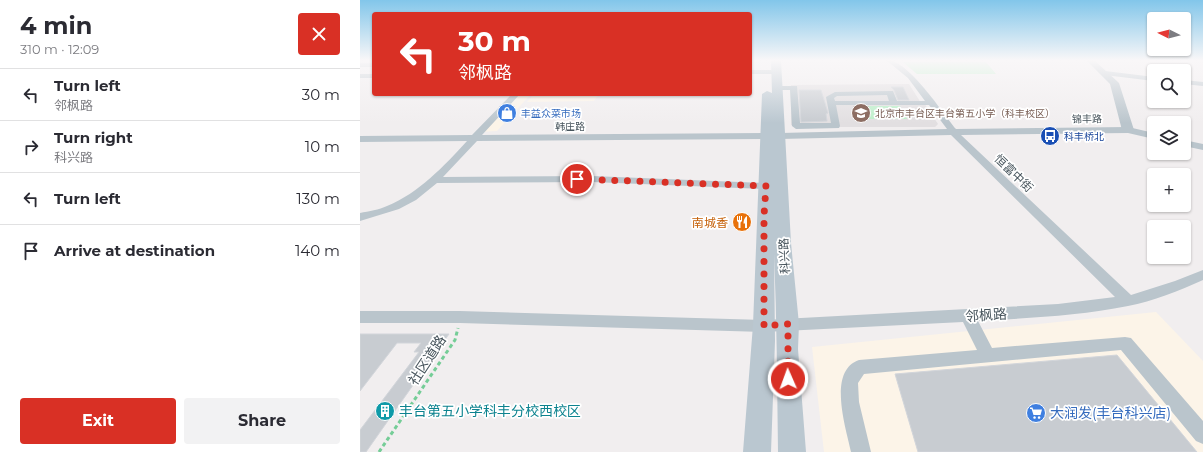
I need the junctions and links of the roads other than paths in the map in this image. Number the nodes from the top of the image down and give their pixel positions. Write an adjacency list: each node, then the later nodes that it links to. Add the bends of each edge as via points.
1 (772, 81): 13 (main road, 科兴路)
2 (774, 81): 7 (main road, 科兴路)
3 (915, 81): 9 (street, 恒富中街)
4 (1112, 81): 10 (street)
5 (1191, 83): 6 (lane)
6 (1203, 84)
7 (776, 88): 9 (street, via 794,88 796,126 836,126 831,103); 13 (main road, 科兴路)
8 (514, 96): 14 (street)
9 (931, 102): 11 (street, 恒富中街)
10 (1128, 130): 11 (street, 锦丰路); 12 (street, 锦丰路)
11 (953, 132): 13 (street, 锦丰路); 22 (street, 恒富中街)
12 (1147, 134)
13 (773, 136): 14 (street, 韩庄路); 19 (main road, 科兴路); 25 (main road, 科兴路)
14 (474, 137): 15 (street, 韩庄路); 18 (street)
15 (360, 139)
16 (1191, 144): 17 (street)
17 (1203, 147)
18 (435, 180): 19 (street, via 592,179); 20 (street, via 394,208)
19 (766, 186): 26 (main road, 科兴路)
20 (360, 217)
21 (1203, 275): 22 (street, 邻枫路)
22 (1128, 301): 23 (street, 邻枫路, via 1058,310)
23 (968, 316): 25 (street, 邻枫路); 27 (street)
24 (360, 317): 26 (street, 邻枫路, via 460,317)
25 (788, 324): 26 (street, 邻枫路); 30 (main road, 科兴路)
26 (764, 326): 29 (main road, 科兴路)
27 (988, 356): 28 (street, via 1125,343); 31 (street, via 860,367 849,382 850,402)
28 (1203, 435)
29 (757, 452)
30 (792, 452)
31 (861, 452)

